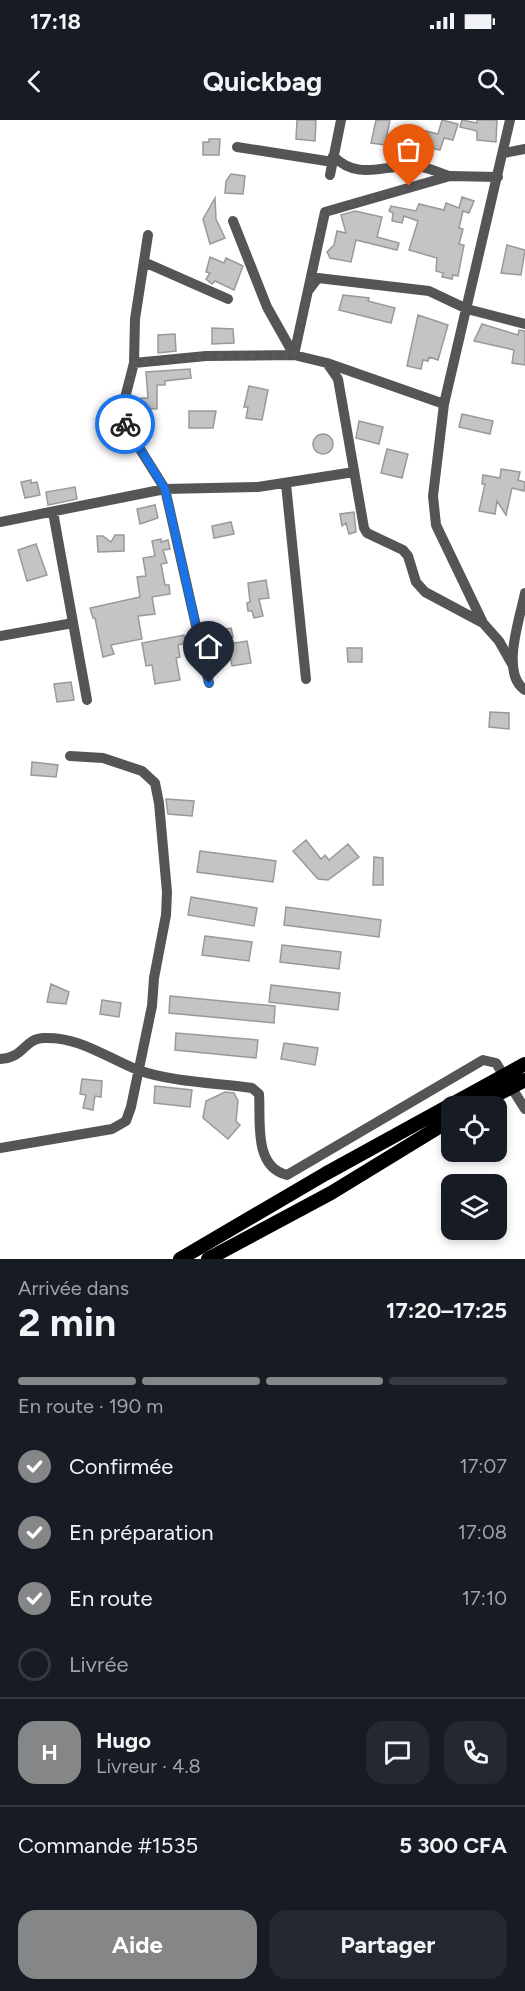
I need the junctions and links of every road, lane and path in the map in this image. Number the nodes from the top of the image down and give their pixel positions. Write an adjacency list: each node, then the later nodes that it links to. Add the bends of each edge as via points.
1 (341, 120): 6 (street)
2 (510, 120): 5 (street)
3 (237, 147): 6 (street)
4 (525, 149): 5 (street)
5 (504, 153): 9 (street)
6 (333, 159): 7 (street); 8 (street, via 352,169 412,166)
7 (330, 175)
8 (450, 176): 9 (street); 13 (street, via 324,212)
9 (498, 177): 15 (street)
10 (233, 221): 17 (street, via 267,307)
11 (148, 234): 12 (street)
12 (144, 262): 14 (street); 18 (street, via 135,319)
13 (305, 294): 15 (street, via 318,278 429,291); 17 (street)
14 (228, 299)
15 (467, 309): 16 (street); 20 (street)
16 (525, 324)
17 (294, 355): 18 (street, via 206,356); 19 (street)
18 (134, 363): 23 (street, via 120,417)
19 (327, 363): 20 (street); 21 (street, via 338,380)
20 (444, 404): 28 (street, via 433,512)
21 (354, 472): 22 (street); 28 (street, via 367,533 403,550 416,582 425,592)
22 (286, 484): 23 (street); 31 (street)
23 (165, 489): 24 (street); 32 (street)
24 (53, 512): 25 (street); 27 (street)
25 (0, 522)
26 (525, 593): 30 (street)
27 (72, 622): 29 (street); 34 (street)
28 (483, 623): 30 (street)
29 (0, 636)
30 (512, 664): 33 (street, via 514,677)
31 (306, 678)
32 (209, 683)
33 (525, 690)
34 (87, 700)
35 (70, 756): 38 (street, via 103,758 142,771 155,783 166,915)
36 (0, 1059): 38 (street, via 13,1058 30,1042 56,1039 86,1046)
37 (525, 1064): 39 (main road)
38 (138, 1070): 39 (street, via 257,1091 264,1153 273,1168 287,1175 483,1060 496,1063); 43 (street, via 130,1114 120,1125)
39 (515, 1080): 40 (main road); 41 (street); 44 (main road, via 325,1174)
40 (491, 1096)
41 (525, 1109)
42 (441, 1126): 45 (main road, via 331,1193)
43 (0, 1148)
44 (180, 1259)
45 (208, 1259)

